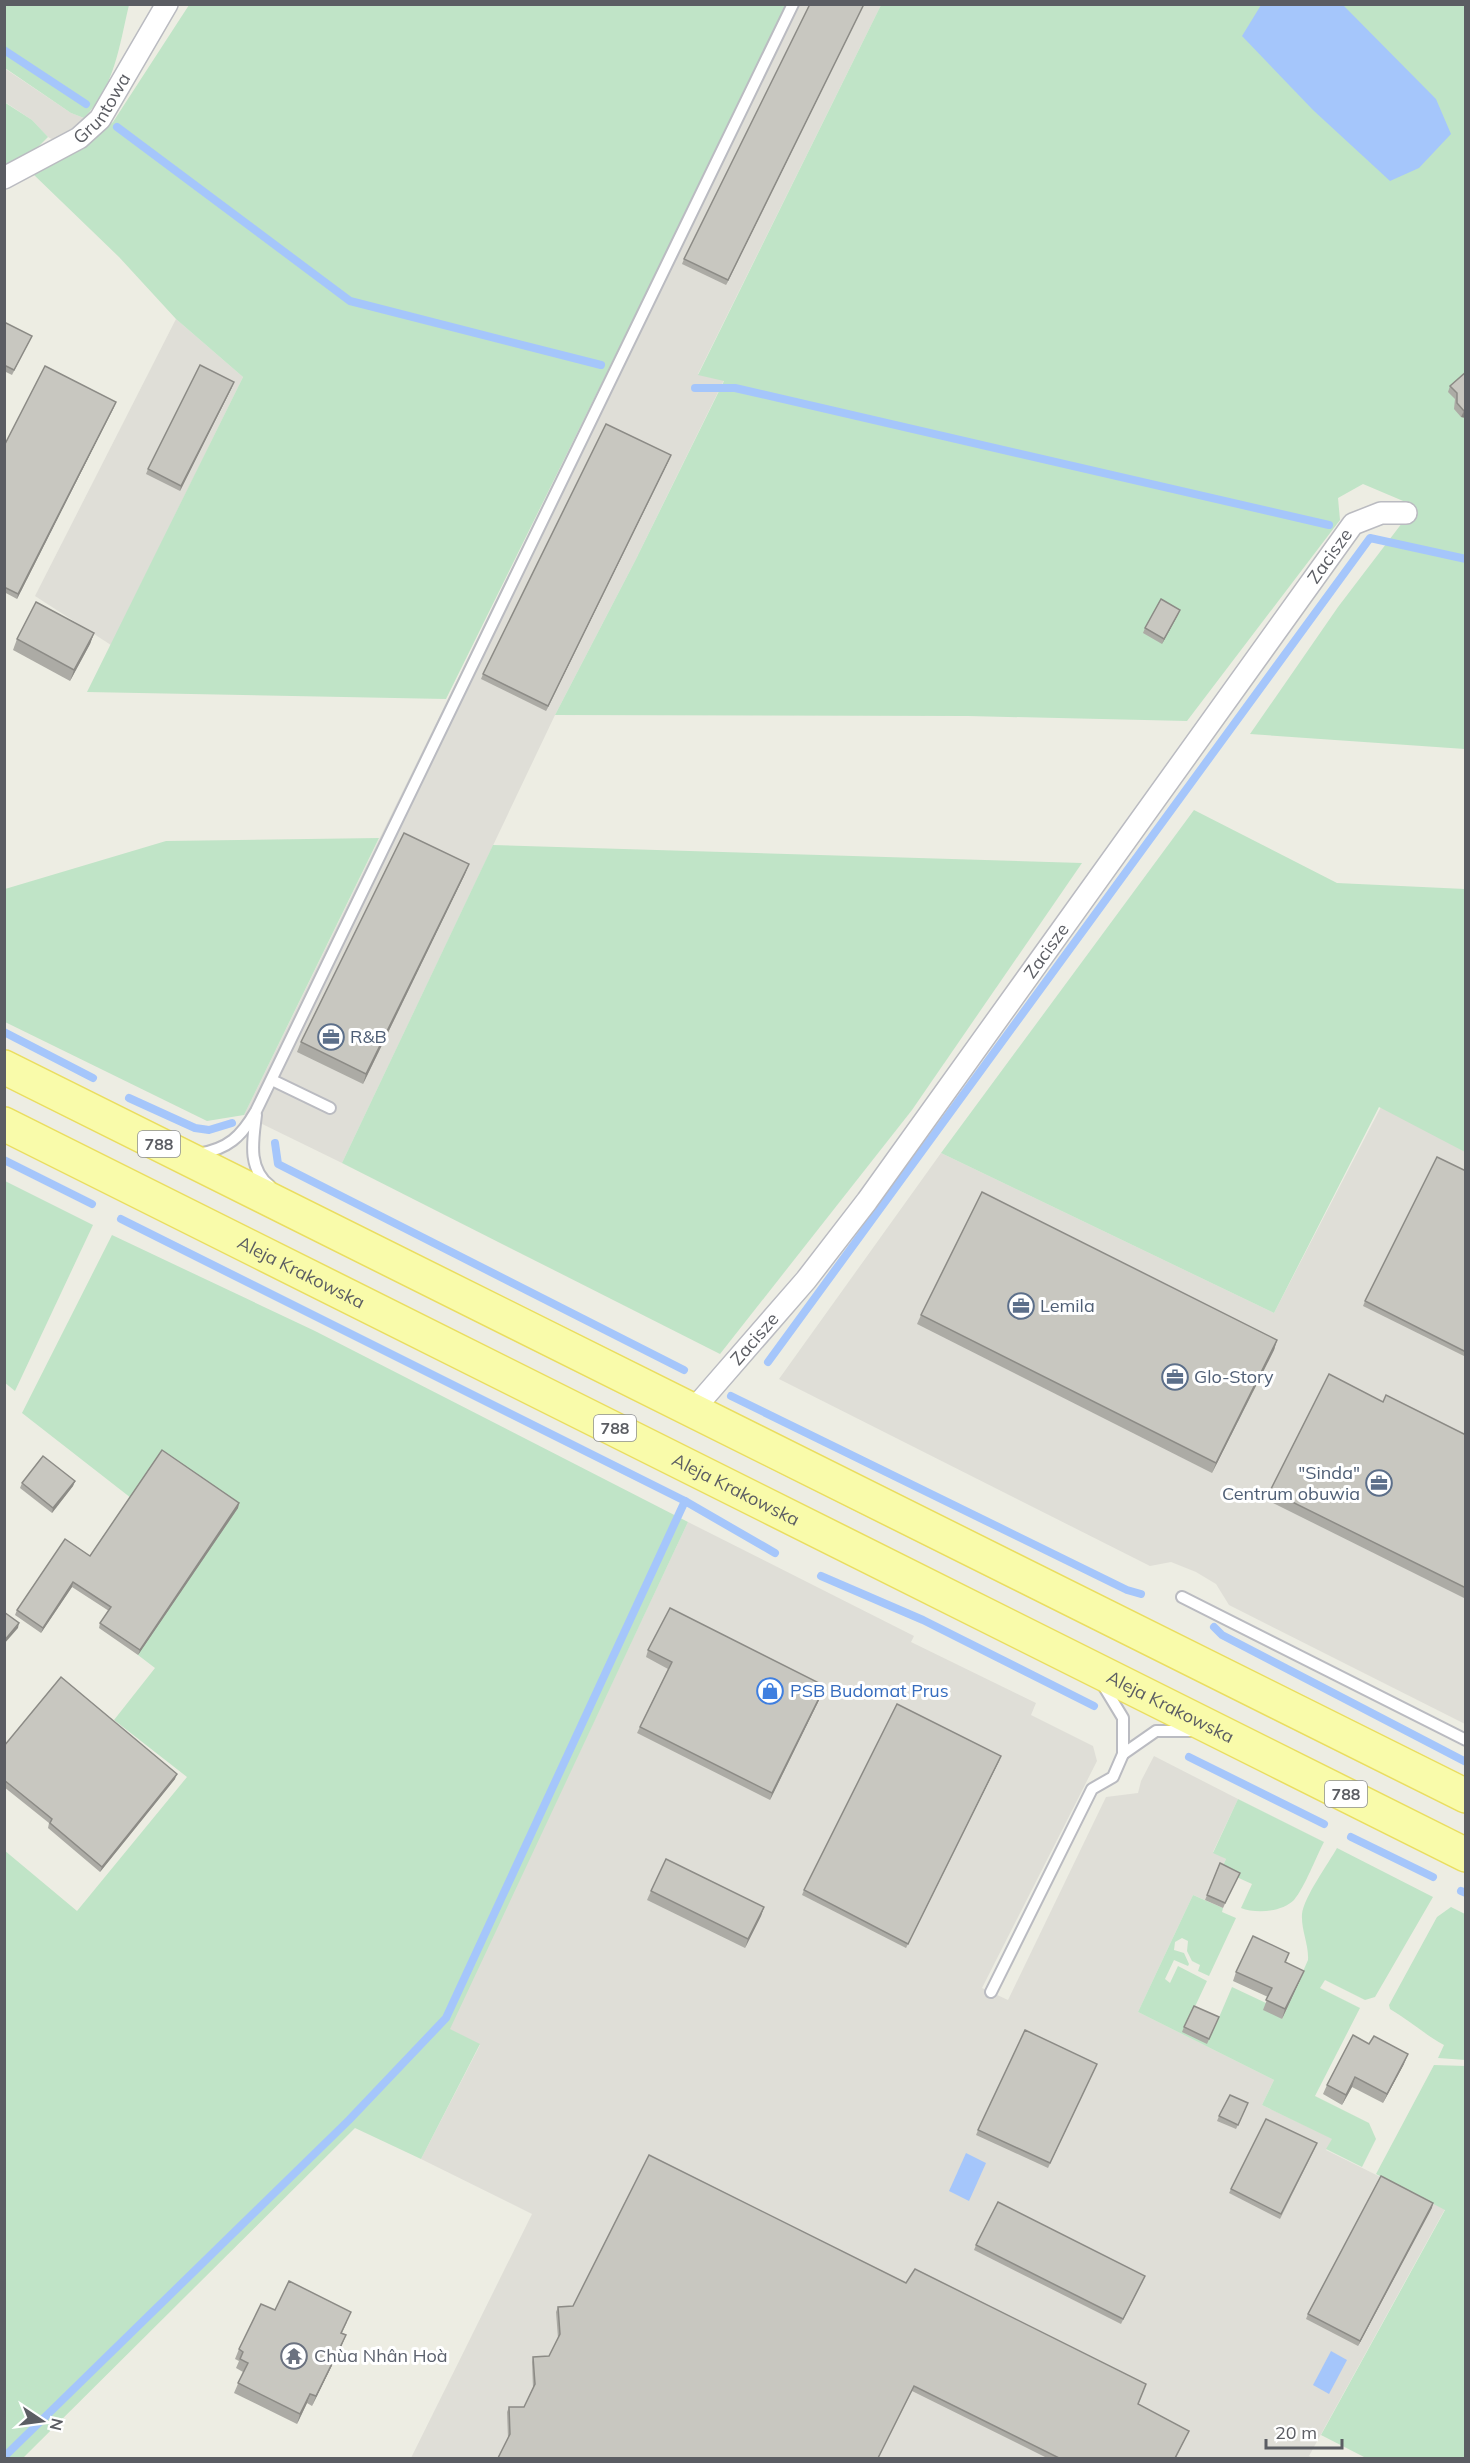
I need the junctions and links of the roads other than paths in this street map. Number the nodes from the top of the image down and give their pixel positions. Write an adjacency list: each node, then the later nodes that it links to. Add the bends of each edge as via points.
1 (167, 4): 3 (street, Gruntowa, via 100,119 79,138)
2 (793, 4): 6 (lane)
3 (4, 178)
4 (1407, 513): 12 (street, Zacisze, via 1381,513 1353,525 867,1201 806,1280)
5 (4, 1067): 10 (main road, 788)
6 (272, 1080): 7 (lane); 8 (lane)
7 (330, 1108)
8 (256, 1111): 10 (lane, via 233,1144 217,1151); 11 (lane, via 254,1164 264,1182)
9 (4, 1124): 14 (main road, Aleja Krakowska / 788)
10 (183, 1156): 11 (main road, 788)
11 (313, 1221): 12 (main road, 788)
12 (693, 1410): 18 (main road, 788)
13 (1182, 1597): 16 (lane)
14 (1086, 1663): 15 (main road, Aleja Krakowska / 788); 17 (lane, via 1123,1718)
15 (1226, 1734): 17 (lane, via 1183,1729 1156,1731); 19 (main road, Aleja Krakowska / 788)
16 (1466, 1740)
17 (1124, 1755): 20 (lane, via 1113,1777 1092,1789)
18 (1466, 1796)
19 (1466, 1855)
20 (991, 1992)

